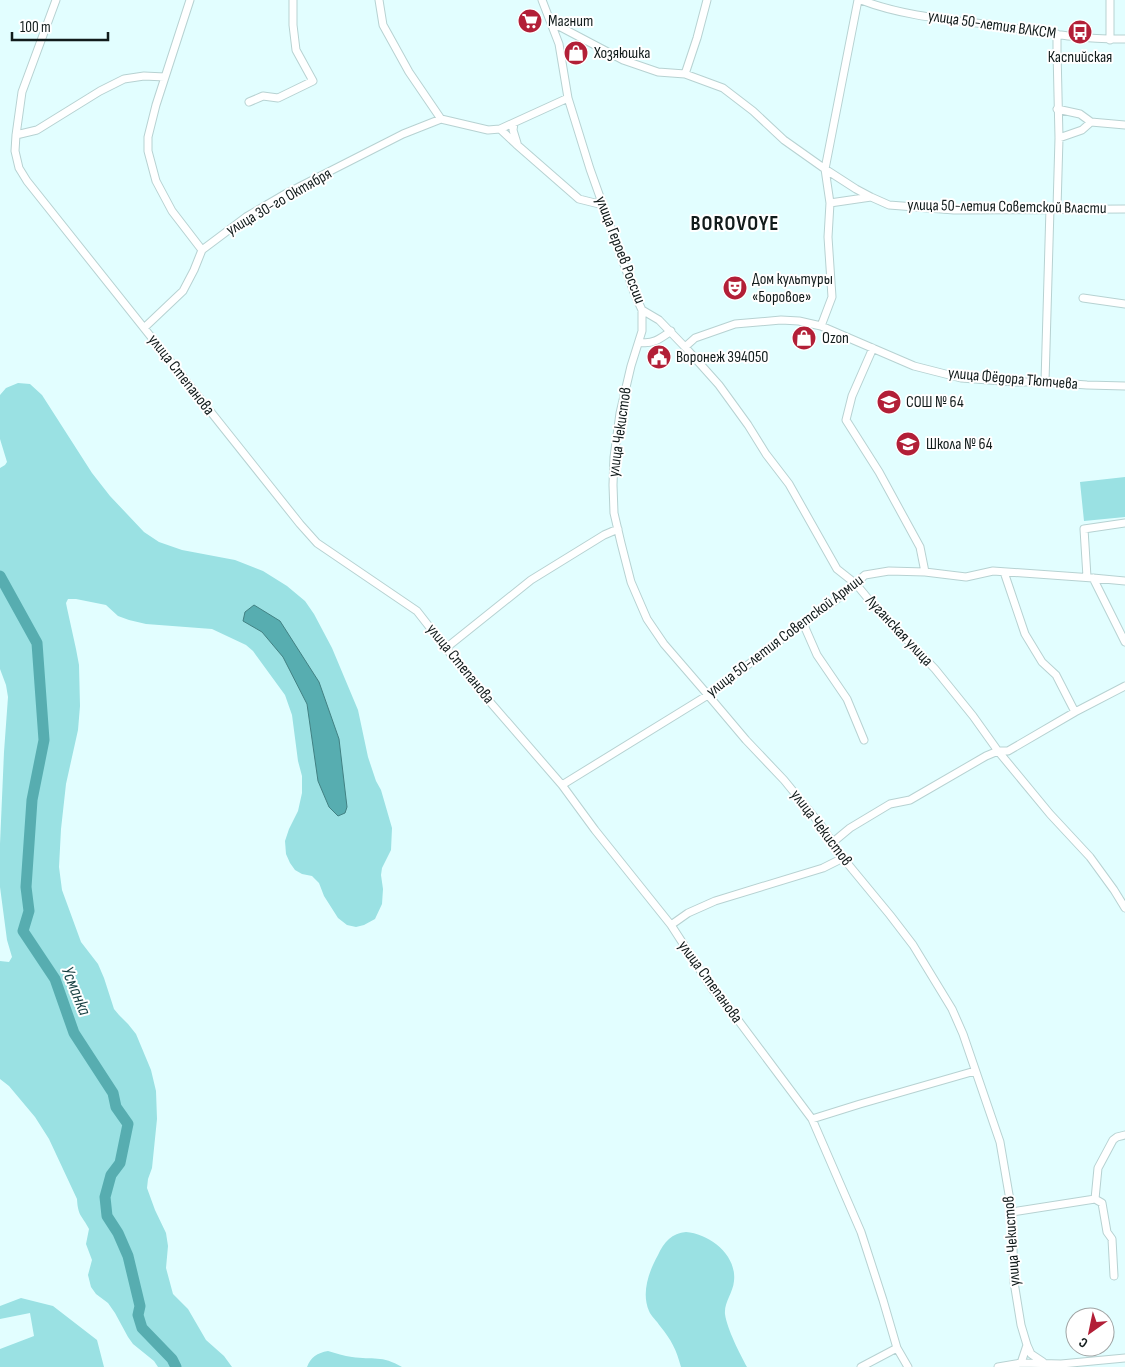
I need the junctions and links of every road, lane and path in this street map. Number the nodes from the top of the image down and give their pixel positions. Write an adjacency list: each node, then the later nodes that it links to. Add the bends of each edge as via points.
1 (56, 0): 23 (street, улица Степанова, via 22,92)
2 (190, 0): 14 (street)
3 (293, 0): 16 (street, via 296,50 312,81 278,98 263,96)
4 (378, 0): 18 (street, via 383,25 409,72)
5 (542, 0): 9 (street, улица Героев России)
6 (706, 0): 13 (street)
7 (860, 0): 10 (street, улица 50-летия ВЛКСМ, via 904,13); 26 (street)
8 (1110, 0): 12 (street)
9 (551, 22): 13 (street, улица 50-летия Советской Власти, via 623,60 658,72); 15 (street, улица Героев России, via 559,44)
10 (1057, 34): 12 (street, улица 50-летия ВЛКСМ); 17 (street)
11 (1125, 39): 12 (street, улица 50-летия ВЛКСМ)
12 (1110, 40)
13 (685, 74): 26 (street, улица 50-летия Советской Власти, via 724,88 784,140)
14 (165, 76): 23 (street, via 124,79 37,130); 32 (street, via 148,137 148,151 156,180 172,211)
15 (568, 98): 20 (street); 29 (street, улица Героев России)
16 (249, 102)
17 (1057, 109): 19 (street, via 1080,114); 24 (street)
18 (441, 119): 22 (street, via 488,130); 32 (street, улица 30-го Октября, via 403,134 287,193 246,217)
19 (1091, 122): 21 (street); 24 (street, via 1082,130)
20 (514, 123): 22 (street); 25 (street, via 514,136)
21 (1125, 125)
22 (500, 129): 25 (street)
23 (16, 135): 37 (street, улица Степанова, via 19,168)
24 (1058, 138): 30 (street)
25 (520, 148): 29 (street, via 580,199)
26 (825, 169): 27 (street, улица 50-летия Советской Власти); 28 (street)
27 (871, 197): 28 (street); 30 (street, улица 50-летия Советской Власти, via 889,205 954,210)
28 (830, 203): 36 (street, via 828,237 832,297)
29 (602, 205): 35 (street, улица Героев России)
30 (1054, 208): 31 (street, улица 50-летия Советской Власти); 42 (street)
31 (1125, 208)
32 (202, 250): 37 (street, via 183,291)
33 (1083, 298): 34 (street)
34 (1125, 304)
35 (642, 310): 38 (street, улица Героев России); 39 (street, улица Чекистов)
36 (821, 326): 40 (street, via 781,320 735,324 695,338); 41 (street, улица Фёдора Тютчева)
37 (144, 328): 53 (street, улица Степанова, via 317,543 417,611)
38 (671, 331): 39 (street, via 654,342); 40 (street, улица Героев России)
39 (639, 342): 45 (street, улица Чекистов, via 622,404 614,457 614,513)
40 (685, 347): 50 (street, Луганская улица, via 748,424 838,569)
41 (872, 348): 42 (street, улица Фёдора Тютчева, via 914,366 961,378); 46 (street, via 852,396 846,420 920,547)
42 (1045, 382): 43 (street, улица Фёдора Тютчева)
43 (1125, 386)
44 (1125, 523): 48 (street, via 1084,529)
45 (618, 529): 53 (street, via 604,534 531,580); 55 (street, улица Чекистов, via 631,582 647,619)
46 (925, 572): 47 (street, улица 50-летия Советской Армии, via 966,577); 50 (street, улица 50-летия Советской Армии, via 889,571 865,575)
47 (1004, 572): 48 (street, улица 50-летия Советской Армии); 56 (street, via 1025,634 1042,662 1056,675)
48 (1090, 578): 49 (street, улица 50-летия Советской Армии); 52 (street)
49 (1125, 581)
50 (856, 584): 51 (street, улица 50-летия Советской Армии); 58 (street, Луганская улица, via 935,669)
51 (802, 623): 55 (street, улица 50-летия Советской Армии); 57 (street, via 816,655 847,699)
52 (1125, 642)
53 (446, 648): 59 (street, улица Степанова)
54 (1125, 686): 56 (street)
55 (708, 695): 59 (street, улица 50-летия Советской Армии); 60 (street, улица Чекистов, via 784,780)
56 (1075, 712): 58 (street, via 1008,751)
57 (864, 740)
58 (998, 751): 60 (street, via 910,800 890,804); 62 (street, Луганская улица, via 1090,858)
59 (562, 785): 63 (street, улица Степанова)
60 (832, 843): 61 (street, улица Чекистов)
61 (842, 858): 63 (street, via 823,868 715,901); 64 (street, улица Чекистов, via 912,945 952,1009)
62 (1125, 908)
63 (670, 925): 65 (street, улица Степанова, via 713,990)
64 (975, 1071): 65 (street); 68 (street, улица Чекистов, via 1000,1142)
65 (812, 1119): 71 (street, улица Степанова, via 861,1232)
66 (1125, 1134): 67 (street, via 1113,1140 1098,1168)
67 (1095, 1199): 68 (street); 69 (street, via 1102,1202 1107,1232 1112,1239)
68 (1012, 1212): 70 (street, улица Чекистов, via 1014,1282)
69 (1114, 1276)
70 (1027, 1346): 73 (street); 74 (street, via 1031,1354)
71 (896, 1348): 75 (street); 76 (street, улица Степанова)
72 (1125, 1358): 74 (street)
73 (1021, 1363): 74 (street); 77 (street)
74 (1046, 1364)
75 (861, 1367)
76 (908, 1367)
77 (998, 1367)

